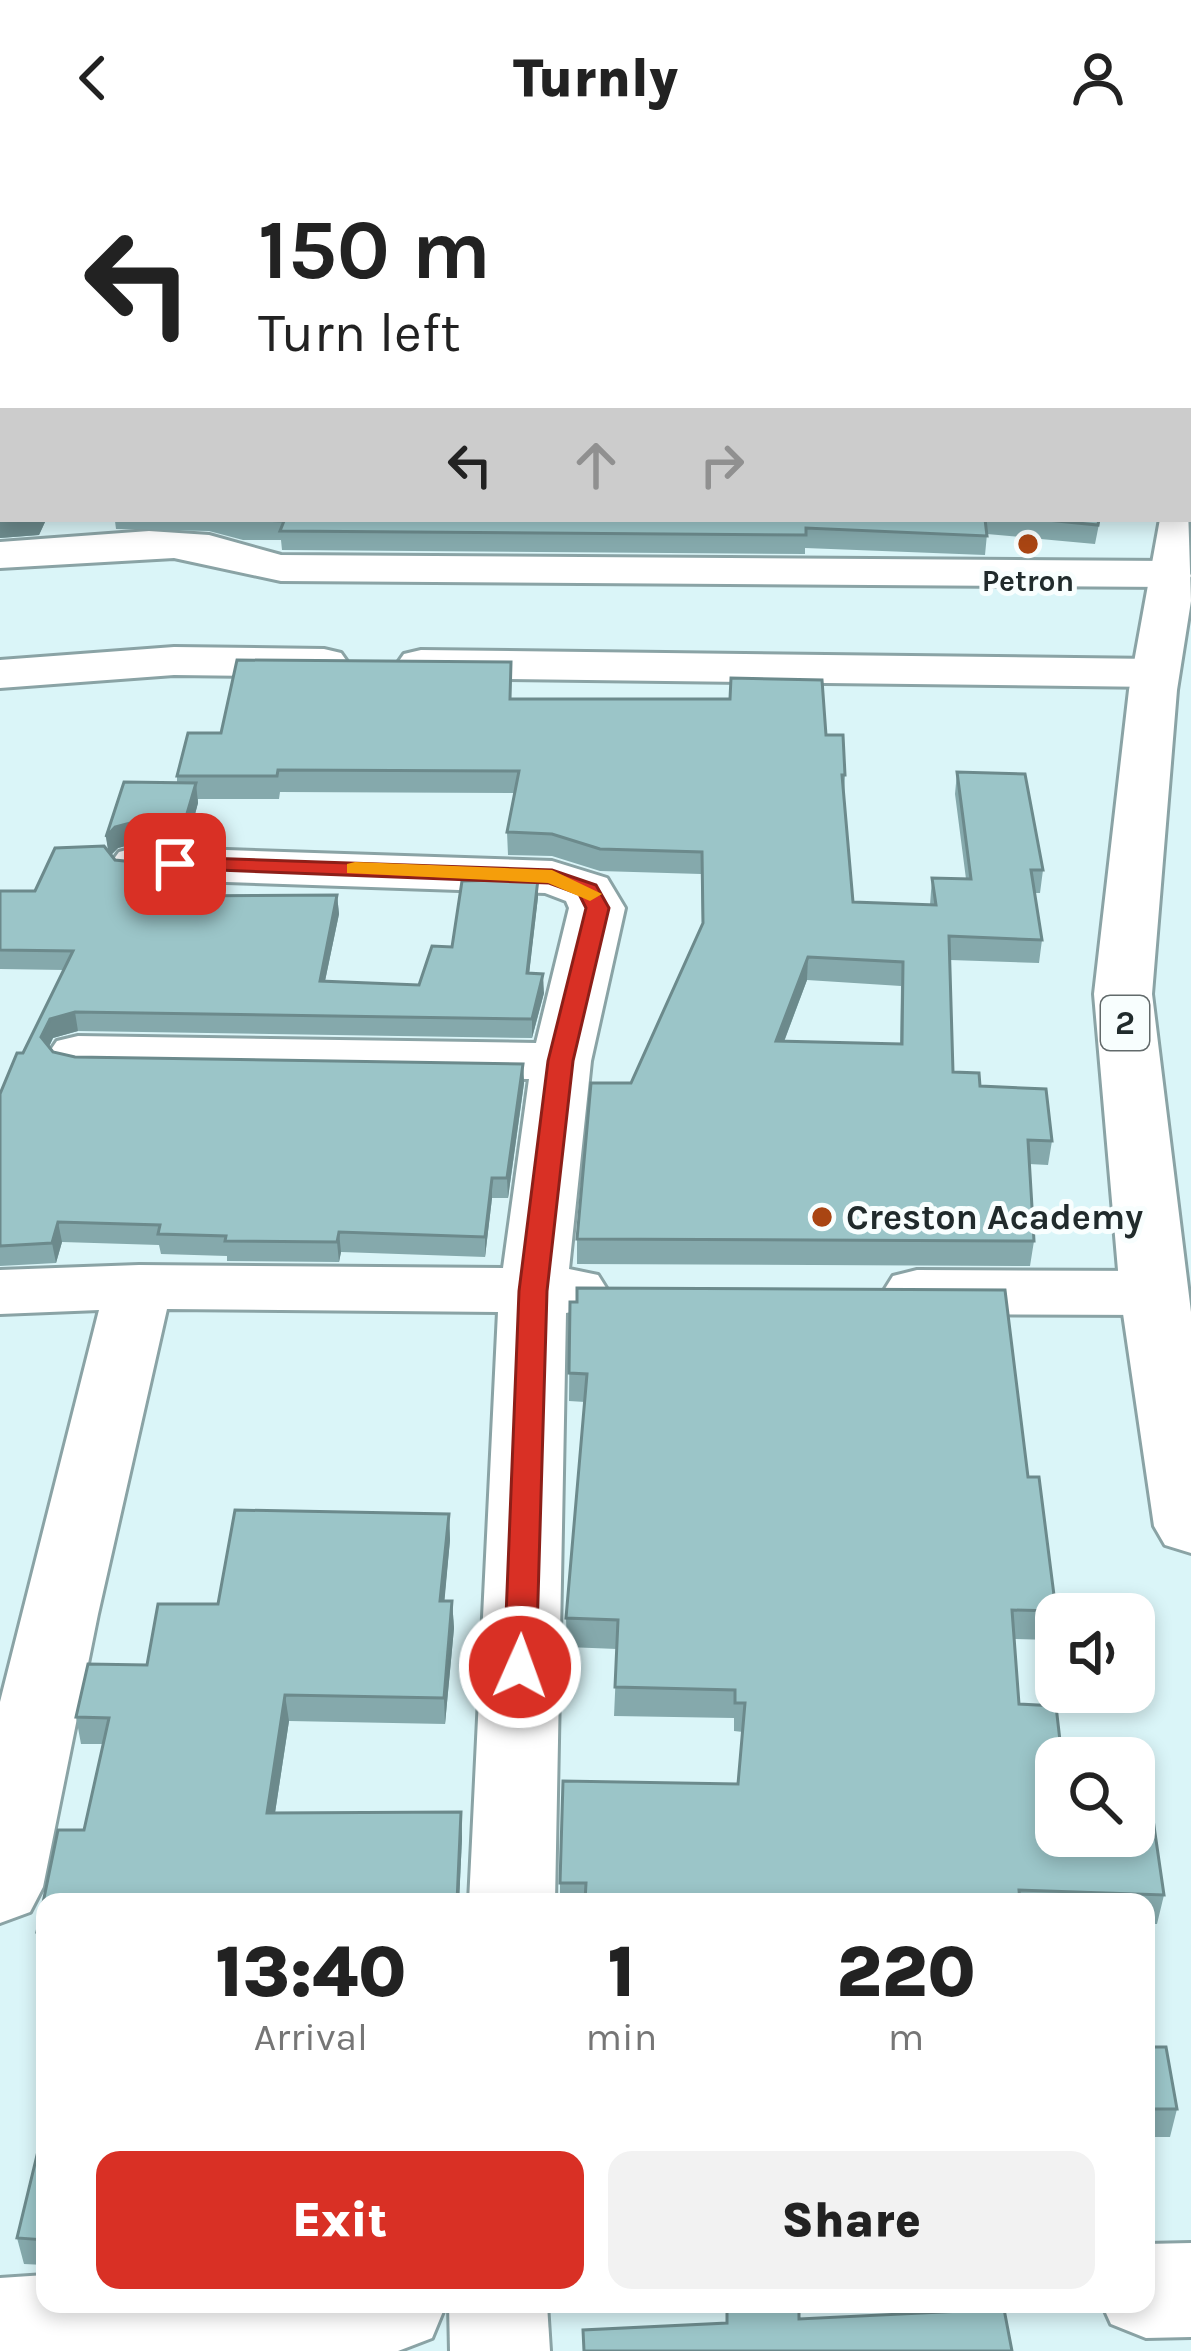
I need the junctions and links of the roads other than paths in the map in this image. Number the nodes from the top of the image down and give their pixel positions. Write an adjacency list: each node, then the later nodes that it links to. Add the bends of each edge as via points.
1 (1176, 547): 2 (main road, via 280,568 174,545); 3 (main road, 2)
2 (0, 555)
3 (1155, 673): 4 (main road, via 174,661); 13 (main road, 2, via 1123,994)
4 (0, 674)
5 (138, 862): 7 (main road, via 499,872 588,890 597,908)
6 (78, 1054): 7 (main road)
7 (561, 1061): 9 (main road)
8 (139, 1287): 9 (main road); 10 (main road); 15 (main road)
9 (533, 1291): 11 (main road); 17 (main road)
10 (0, 1292)
11 (628, 1292)
12 (867, 1292): 13 (main road)
13 (1154, 1293): 14 (main road, 2)
14 (1191, 1526)
15 (30, 1615): 16 (main road)
16 (0, 1887)
17 (512, 1893)
18 (1191, 2290): 19 (main road)
19 (1155, 2291)
20 (235, 2313): 22 (main road)
21 (498, 2313): 23 (main road)
22 (0, 2326)
23 (500, 2351)

